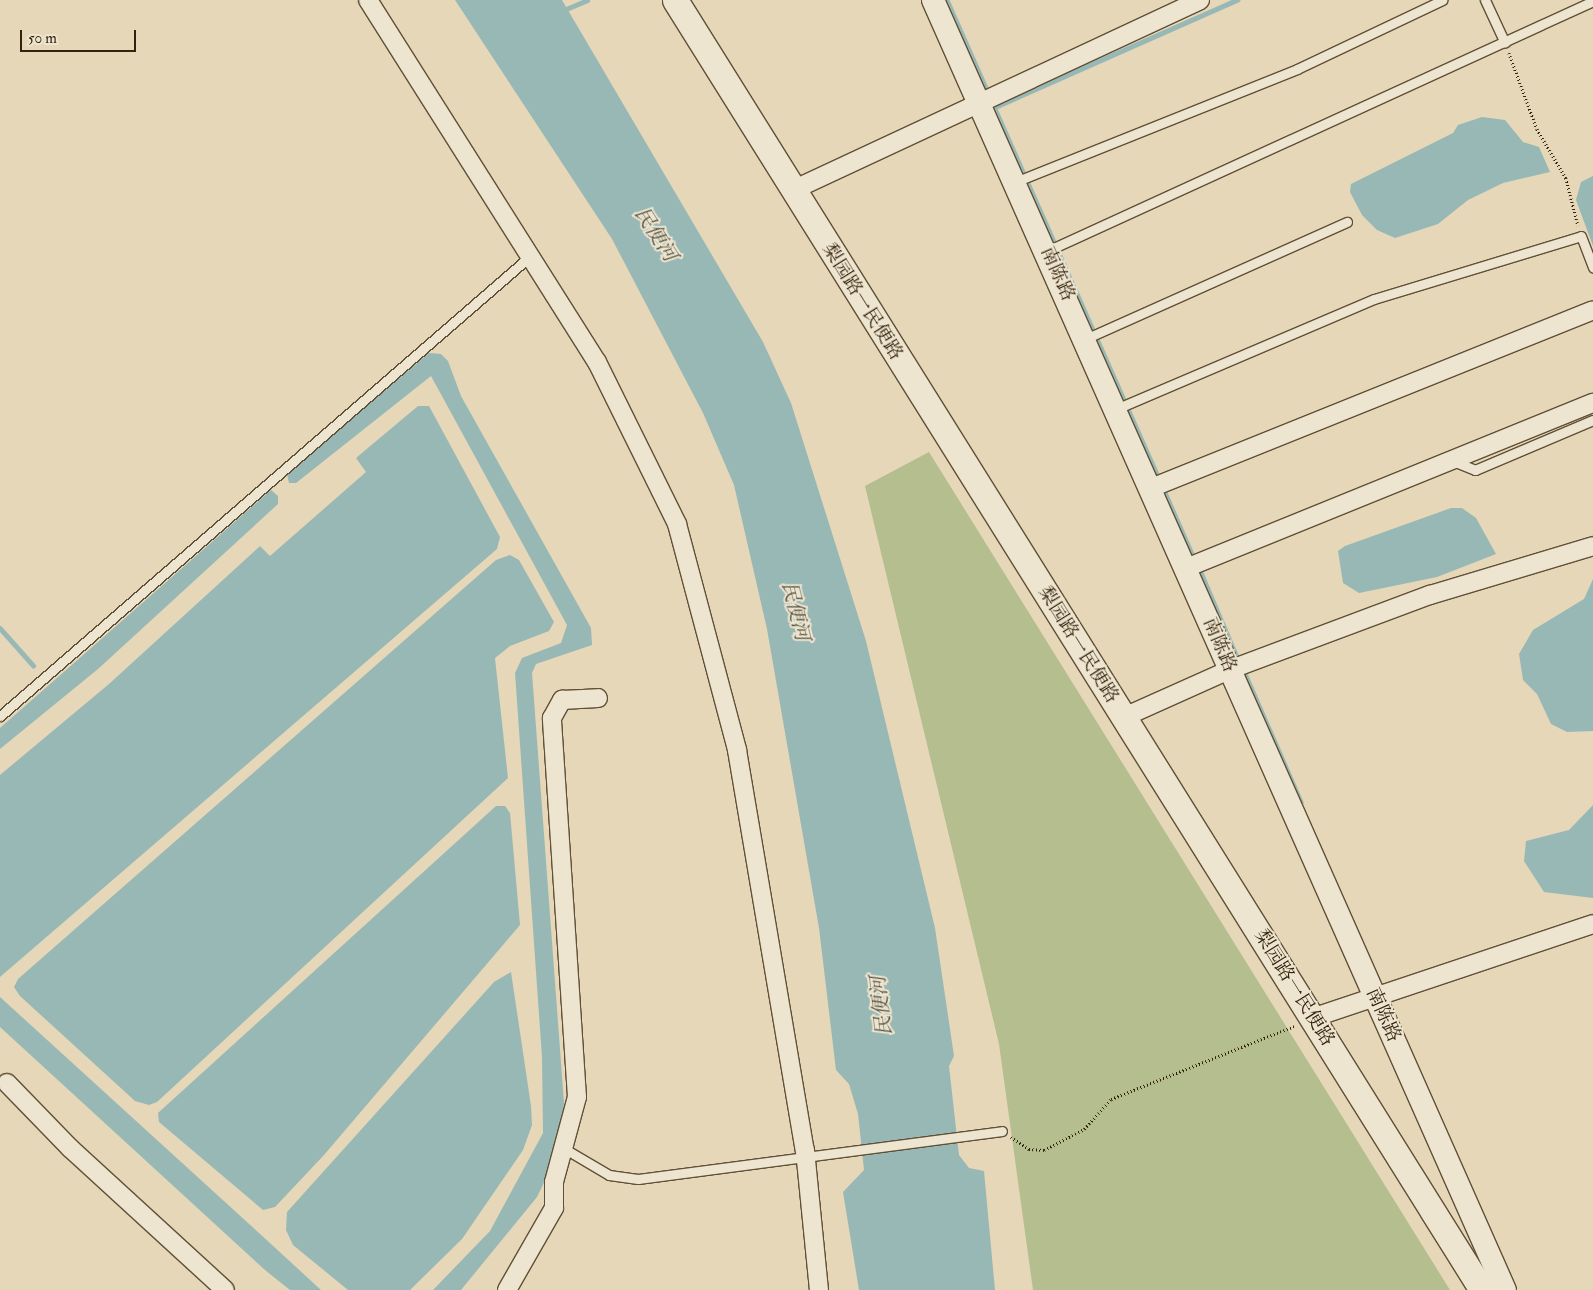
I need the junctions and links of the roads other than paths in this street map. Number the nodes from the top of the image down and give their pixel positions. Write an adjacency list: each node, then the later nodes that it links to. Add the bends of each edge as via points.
1 (368, 0): 14 (street)
2 (675, 0): 11 (main road, 梨园路一民便路)
3 (933, 0): 9 (street, 南陈路)
4 (1200, 0): 9 (street)
5 (1442, 0): 10 (lane, via 1297,69)
6 (1485, 0): 8 (lane)
7 (1593, 2): 8 (lane)
8 (1505, 42): 13 (lane)
9 (985, 97): 10 (street, 南陈路); 11 (street)
10 (1022, 179): 13 (street, 南陈路)
11 (793, 190): 28 (main road, 梨园路一民便路)
12 (1347, 222): 17 (lane)
13 (1053, 248): 17 (street, 南陈路)
14 (528, 258): 27 (lane); 35 (street, via 597,362 677,524 737,750)
15 (1593, 268): 19 (lane, via 1581,236 1374,300)
16 (1593, 310): 22 (street)
17 (1092, 336): 19 (street, 南陈路)
18 (1593, 403): 21 (street)
19 (1123, 406): 22 (street, 南陈路)
20 (1593, 420): 21 (lane, via 1475,470)
21 (1451, 460): 24 (street)
22 (1158, 485): 24 (street, 南陈路)
23 (1593, 546): 25 (street, via 1430,595)
24 (1193, 565): 25 (street, 南陈路)
25 (1237, 667): 28 (street); 30 (street, 南陈路)
26 (598, 698): 34 (street, via 562,700 552,718 570,1040 576,1080)
27 (0, 716)
28 (1124, 717): 31 (main road, 梨园路一民便路)
29 (1593, 924): 30 (street)
30 (1381, 992): 31 (street); 40 (street, 南陈路)
31 (1312, 1018): 39 (main road, 梨园路一民便路)
32 (8, 1083): 36 (street, via 70,1148)
33 (1002, 1131): 35 (lane)
34 (565, 1149): 35 (lane, via 610,1174 638,1180); 37 (street, via 554,1182 554,1208)
35 (805, 1156): 38 (street)
36 (225, 1290)
37 (506, 1290)
38 (819, 1290)
39 (1482, 1290)
40 (1505, 1290)

